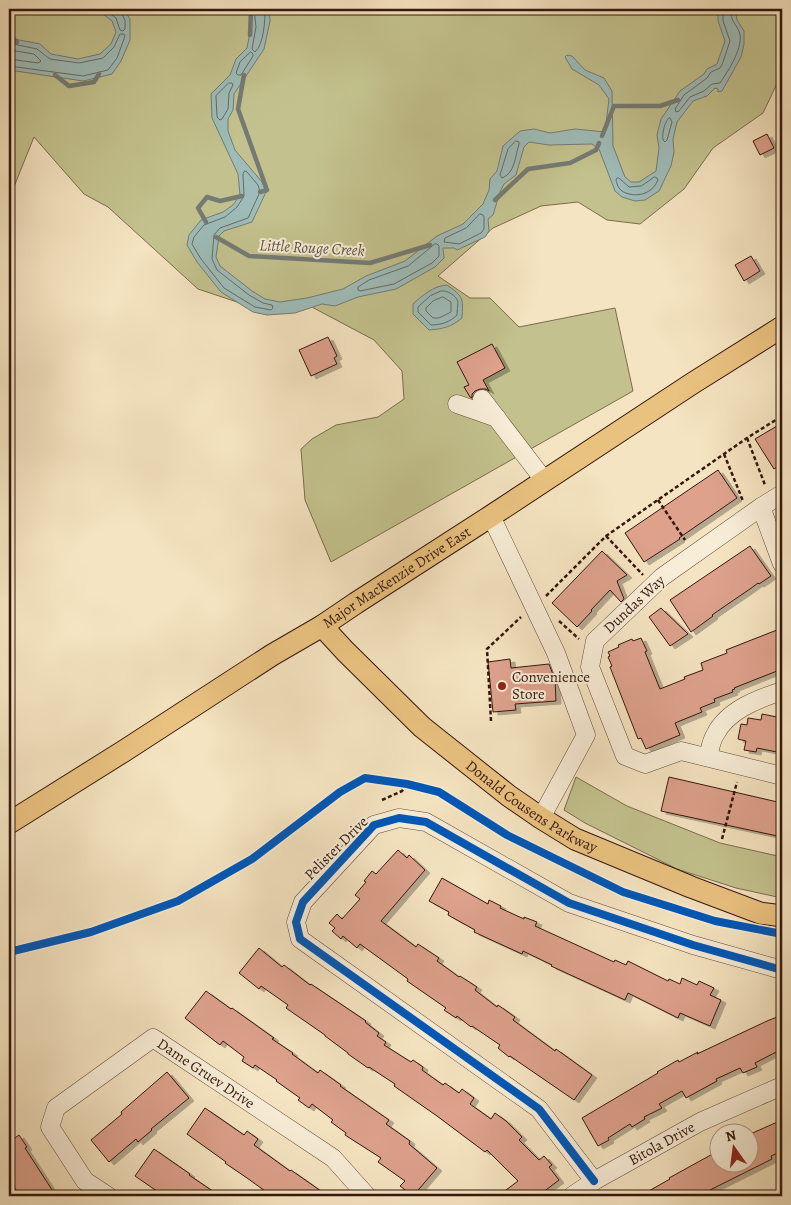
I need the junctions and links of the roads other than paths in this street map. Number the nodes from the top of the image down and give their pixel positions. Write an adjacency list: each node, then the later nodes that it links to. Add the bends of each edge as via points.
1 (782, 327): 5 (main road, Major MacKenzie Drive East)
2 (482, 399): 4 (street)
3 (457, 404): 4 (street)
4 (497, 418): 5 (street)
5 (544, 480): 7 (main road, Major MacKenzie Drive East)
6 (766, 504): 8 (street); 11 (street, Dundas Way, via 662,577 595,641 590,667 625,756 645,764 681,751)
7 (491, 516): 9 (main road, Major MacKenzie Drive East); 13 (street, via 556,654 586,735)
8 (782, 564)
9 (322, 626): 13 (main road, Donald Cousens Parkway, via 422,727 508,796); 14 (main road, Major MacKenzie Drive East)
10 (782, 692): 11 (street, via 754,701 726,719 715,734)
11 (708, 757): 12 (street)
12 (782, 776)
13 (541, 818): 15 (main road, Donald Cousens Parkway, via 576,839 691,887 760,913)
14 (9, 823)
15 (782, 916)
16 (782, 970): 18 (street, Pelister Drive, via 693,945 569,903 426,822 399,818 374,825 303,902 296,922 300,939 540,1109)
17 (782, 1086): 18 (street, Bitola Drive, via 700,1122)
18 (594, 1181): 21 (street, Bitola Drive)
19 (108, 1196): 20 (street, Dame Gruev Drive, via 85,1181 50,1127 56,1108 153,1038 333,1158)
20 (367, 1196)
21 (572, 1196)

